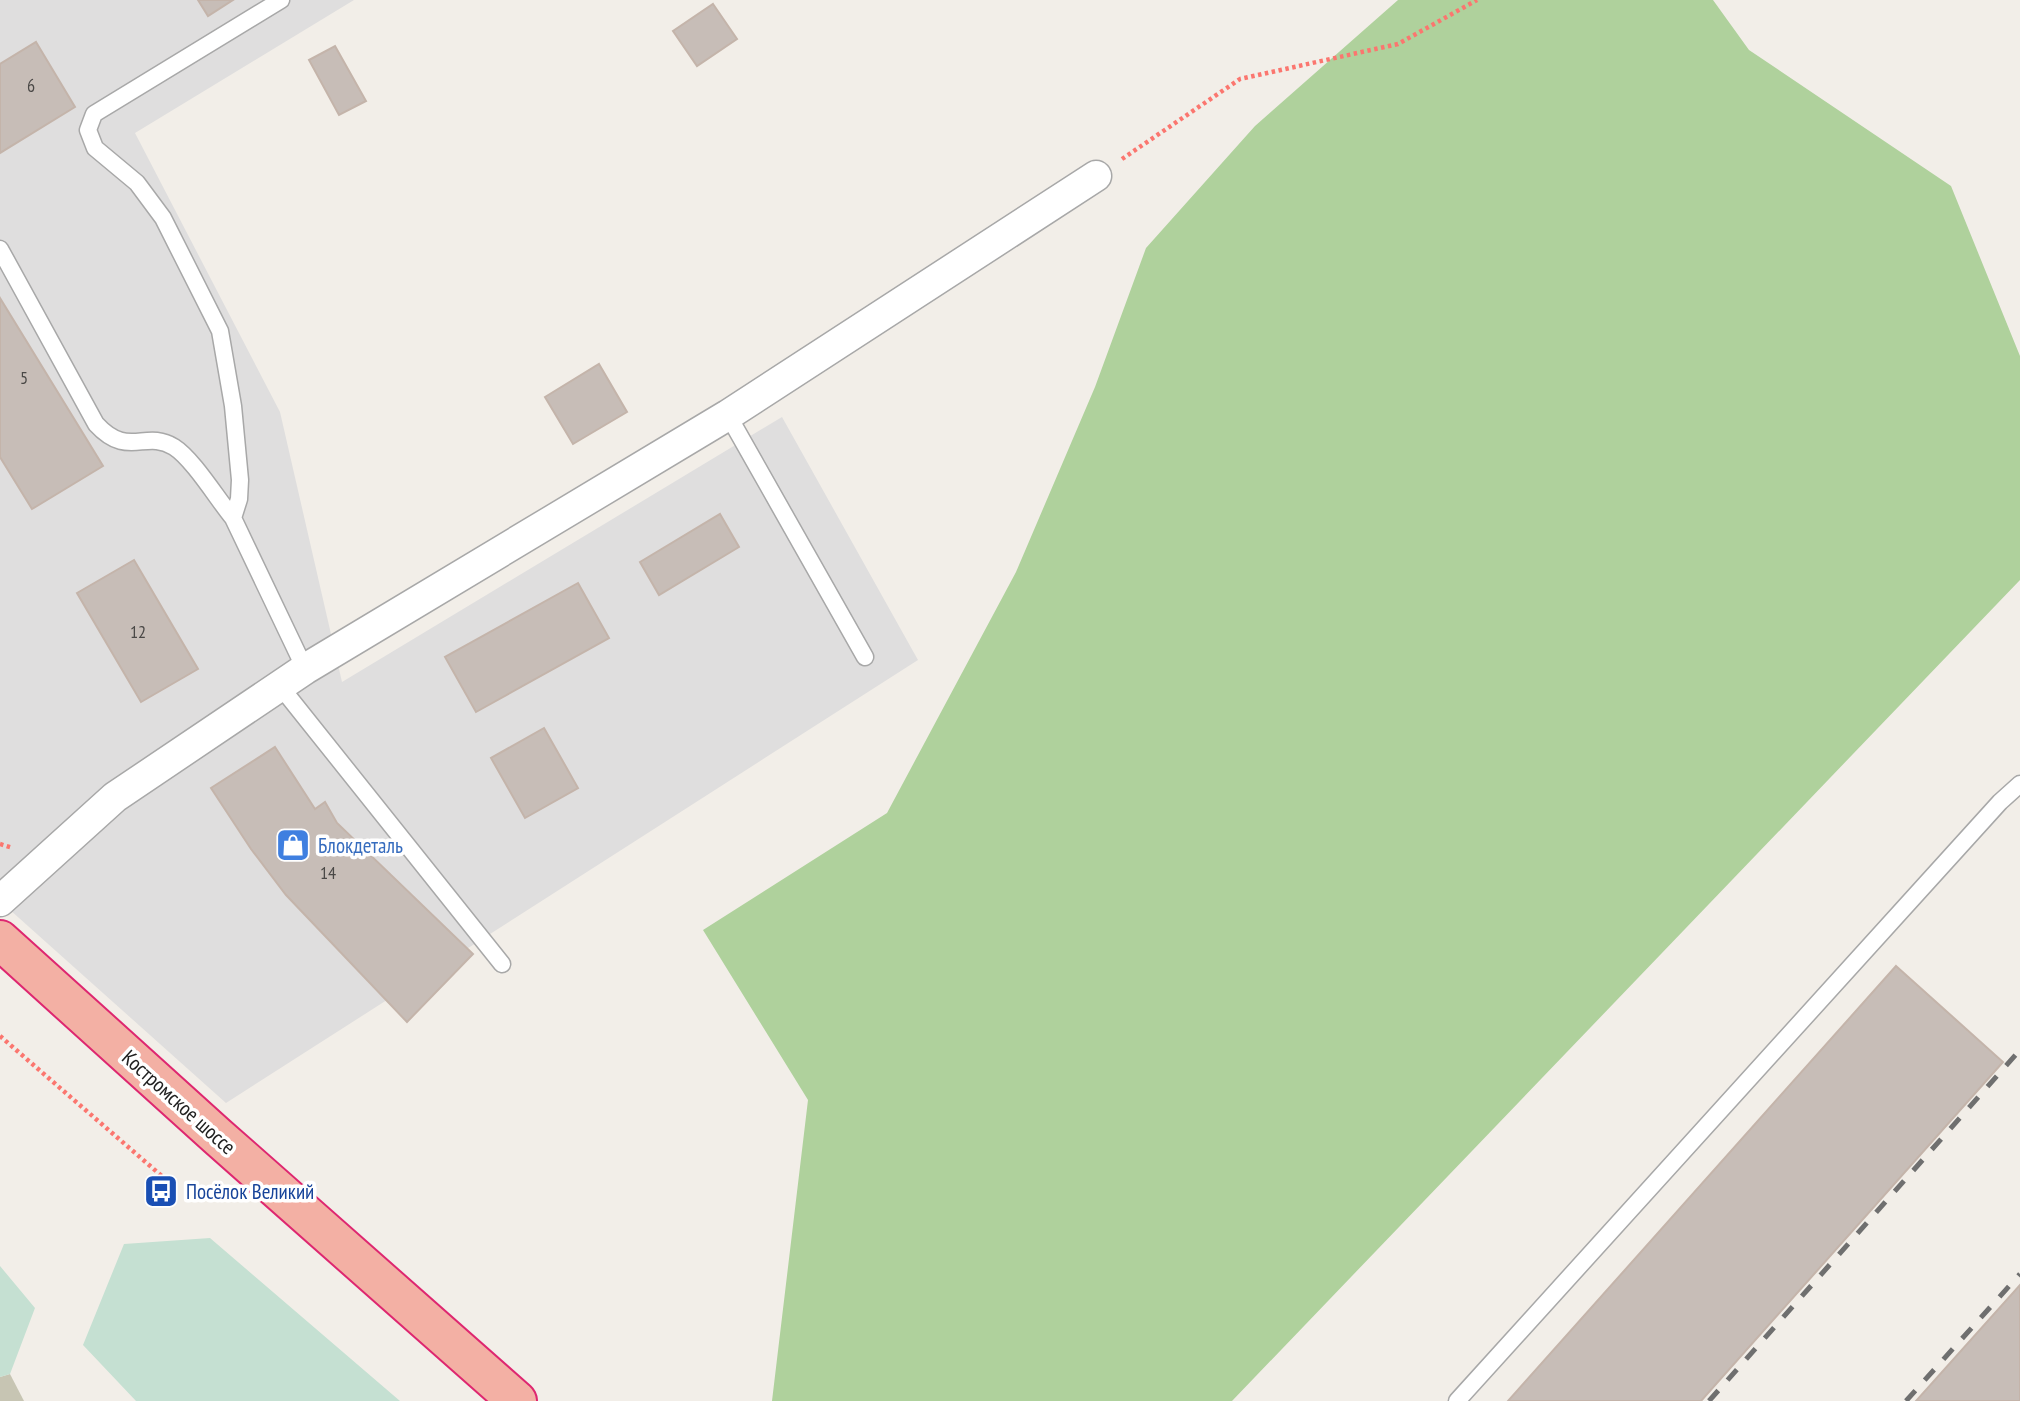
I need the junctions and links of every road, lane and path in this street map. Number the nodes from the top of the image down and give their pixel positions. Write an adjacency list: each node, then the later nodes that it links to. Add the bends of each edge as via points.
1 (281, 0): 6 (lane, via 94,114 88,130 95,148 137,183 163,218 219,331 240,480)
2 (1477, 0): 3 (path, via 1398,44 1240,79)
3 (1096, 176): 5 (street)
4 (0, 249): 6 (lane, via 96,424 108,437 121,442 161,442 174,447)
5 (728, 415): 7 (lane); 8 (street)
6 (233, 518): 8 (lane)
7 (865, 657)
8 (305, 669): 9 (street)
9 (280, 687): 11 (street, via 115,797); 13 (lane)
10 (2020, 784): 17 (lane)
11 (0, 901)
12 (0, 940): 16 (highway, Костромское шоссе)
13 (502, 964)
14 (0, 1036): 15 (path)
15 (171, 1184)
16 (517, 1401)
17 (1457, 1401)

